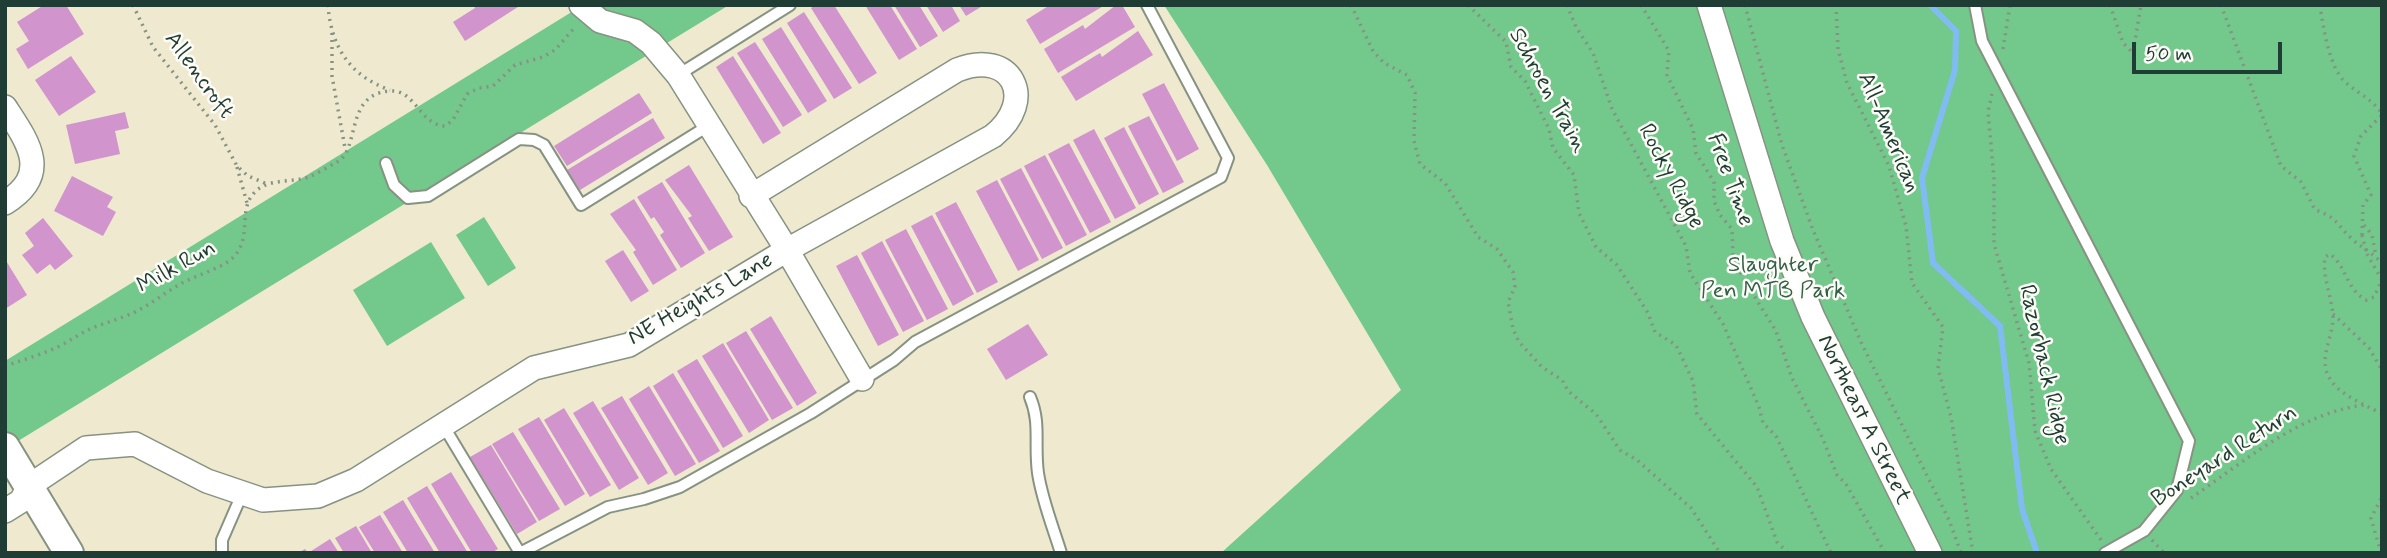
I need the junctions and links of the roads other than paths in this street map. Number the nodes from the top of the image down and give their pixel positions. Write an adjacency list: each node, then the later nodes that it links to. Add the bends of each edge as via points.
1 (790, 5): 6 (lane)
2 (1146, 5): 13 (lane, via 1228,158 1220,177 915,342)
3 (1709, 5): 25 (street, Northeast A Street, via 1782,242 1819,329)
4 (1975, 5): 20 (lane, via 1982,41 2189,441 2177,490 2144,531)
5 (583, 9): 6 (street, via 600,21 635,31)
6 (678, 75): 8 (street)
7 (5, 107): 11 (street, via 32,149 31,176 18,195)
8 (708, 125): 9 (lane, via 581,205 544,145 534,140 519,139 428,196 408,198 394,185); 10 (street)
9 (386, 163)
10 (751, 196): 12 (street); 12 (street, NE Heights Lane, via 957,70 990,63 1012,80 1017,105 1009,123 993,136)
11 (5, 203)
12 (787, 250): 13 (street); 15 (street, NE Heights Lane, via 629,345 534,368)
13 (862, 379): 23 (lane, via 680,487 608,507)
14 (1030, 397): 24 (lane, via 1038,416 1034,443 1038,477)
15 (443, 425): 18 (street, NE Heights Lane, via 356,480 318,496 263,500); 23 (lane)
16 (5, 447): 17 (street)
17 (17, 483): 18 (street, NE Heights Lane, via 86,448 135,444); 19 (street, NE Heights Lane, via 22,501); 21 (street)
18 (242, 494): 22 (lane, via 222,540)
19 (5, 511)
20 (2107, 552)
21 (69, 553)
22 (222, 553)
23 (520, 553)
24 (1061, 553)
25 (1930, 553)

